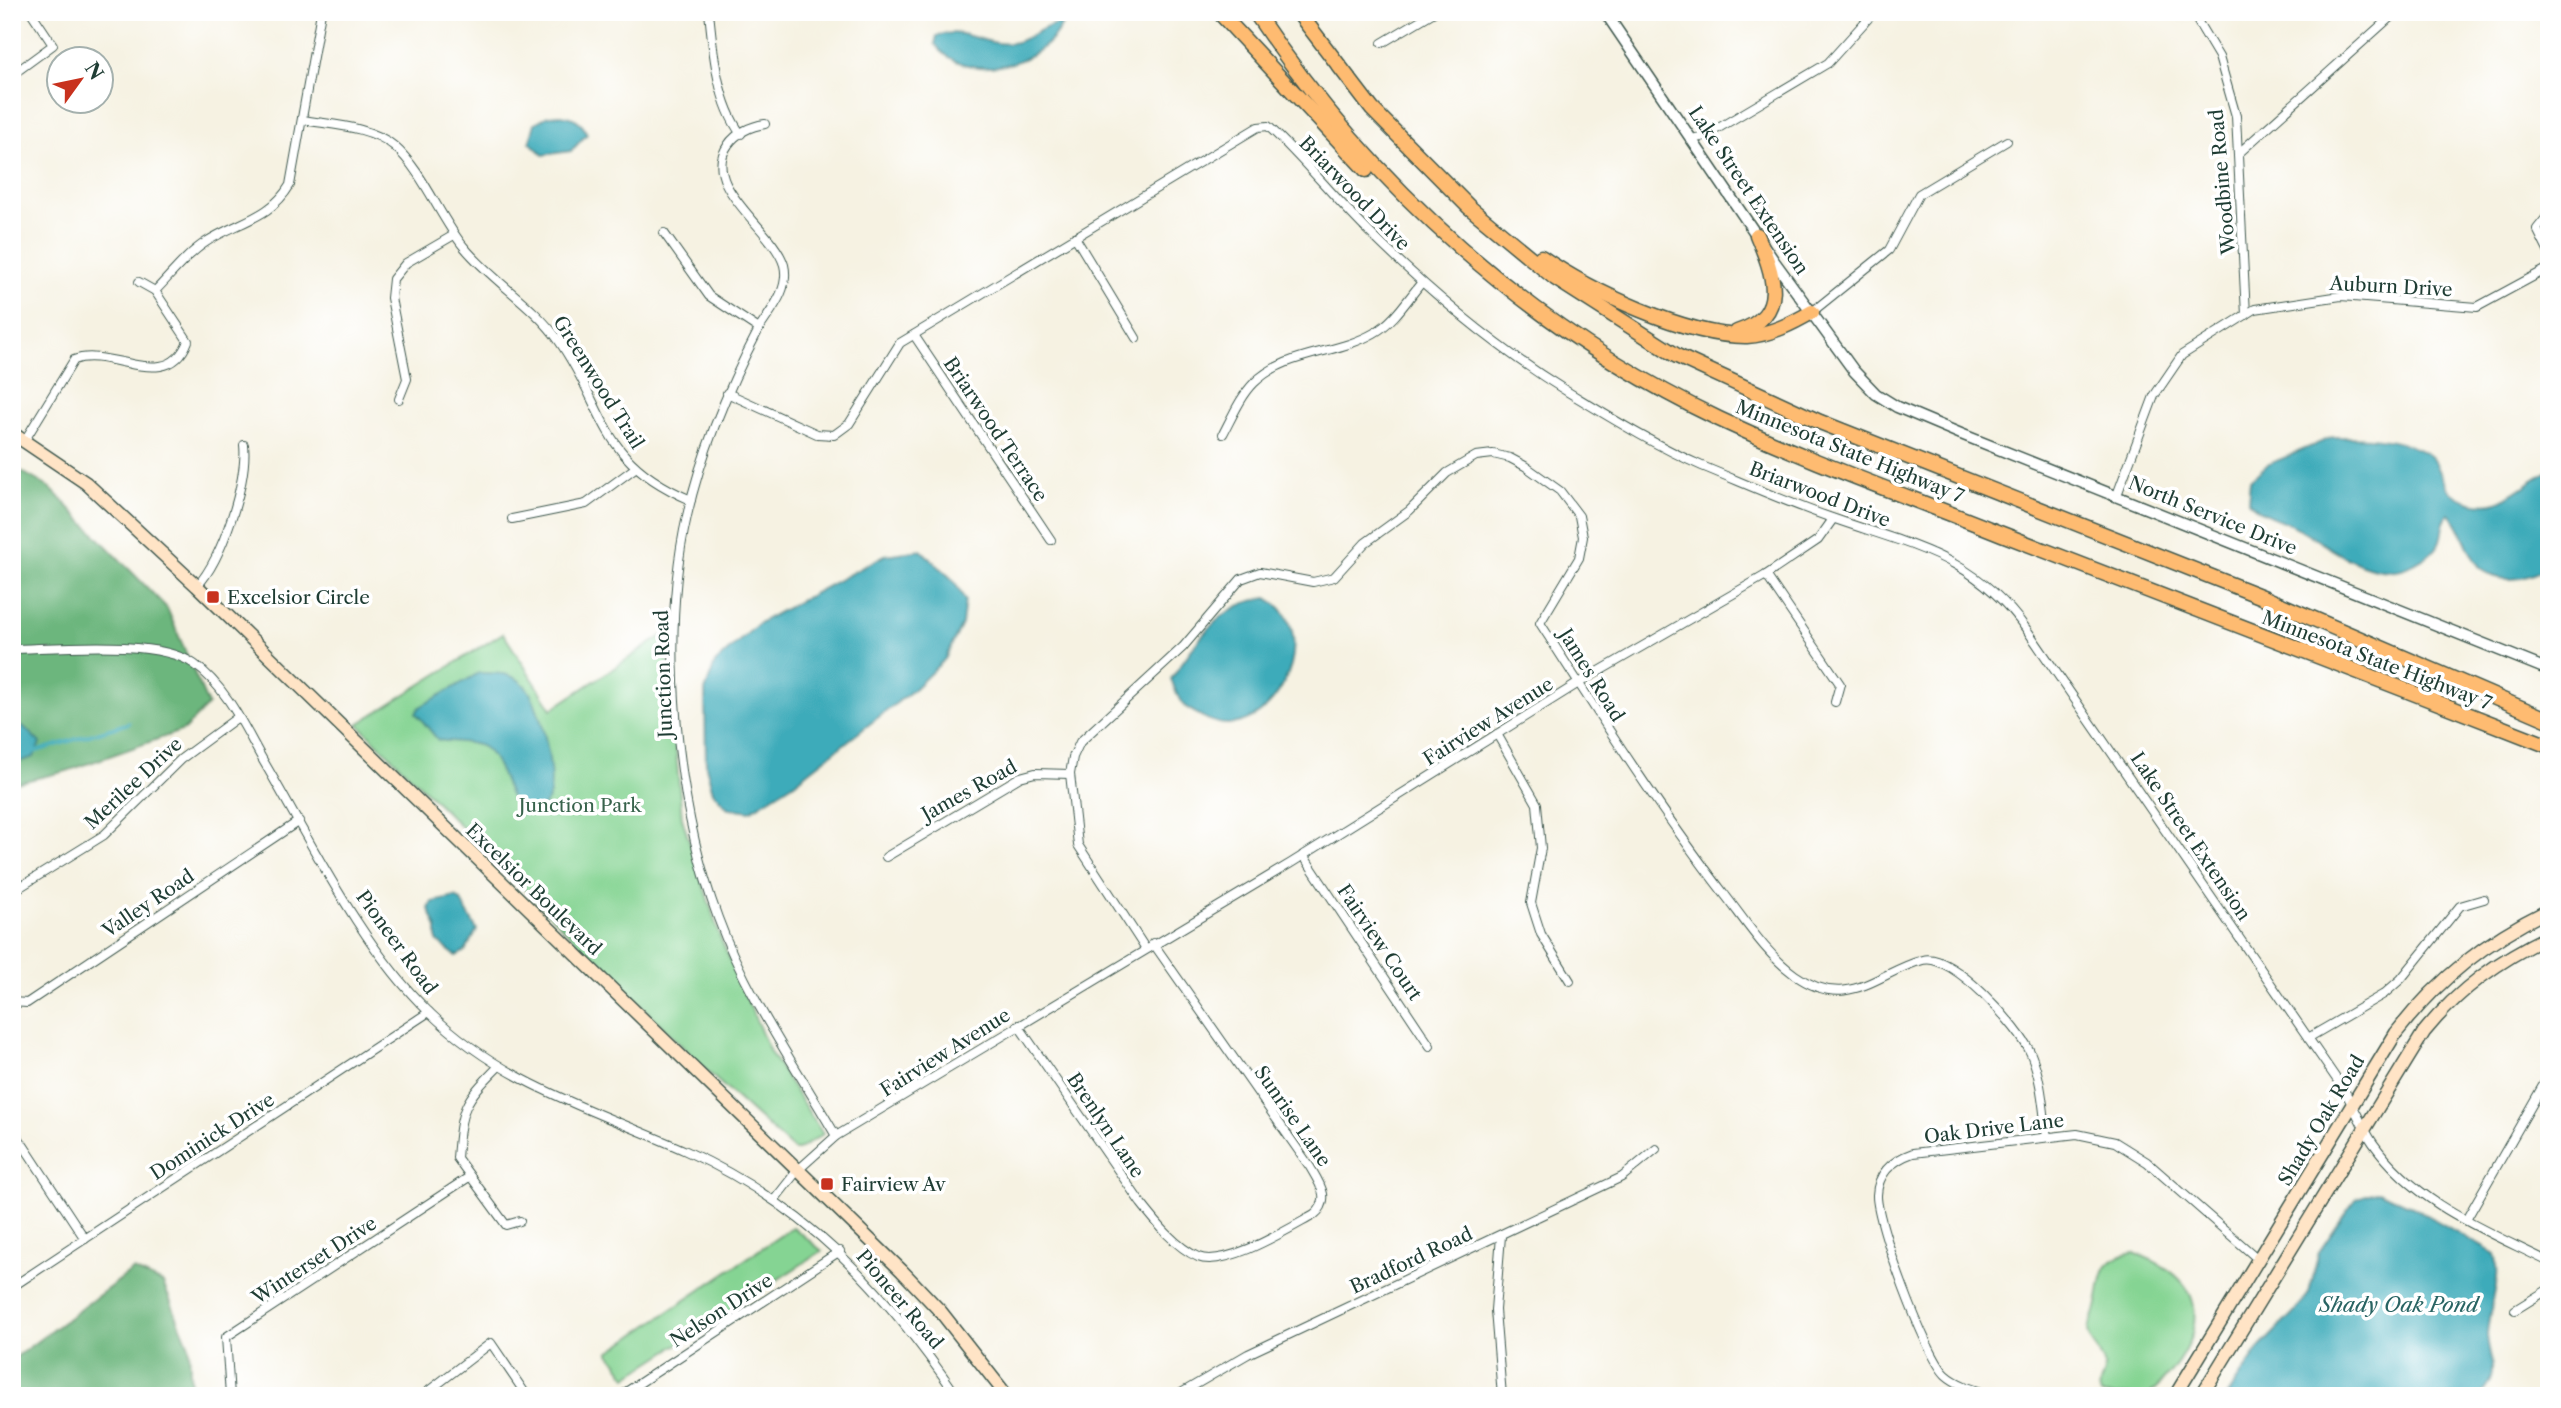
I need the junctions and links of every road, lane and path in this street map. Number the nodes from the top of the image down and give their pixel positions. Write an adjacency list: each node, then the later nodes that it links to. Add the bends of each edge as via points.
1 (31, 12): 13 (street, via 53,45)
2 (321, 12): 14 (street)
3 (709, 12): 16 (street, via 723,91)
4 (1219, 12): 24 (highway, via 1363,168)
5 (1255, 12): 24 (highway, Minnesota State Highway 7, via 1346,134)
6 (1298, 12): 20 (highway, Minnesota State Highway 7, via 1372,108)
7 (1434, 12): 12 (street)
8 (1605, 12): 17 (street, Lake Street Extension)
9 (1874, 12): 17 (street, via 1843,48 1810,76)
10 (2192, 12): 19 (street, Woodbine Road, via 2219,57 2236,116)
11 (2396, 12): 19 (street)
12 (1382, 43)
13 (12, 75)
14 (303, 120): 23 (street, Greenwood Trail, via 361,131 394,146); 31 (street, via 296,167 281,200 252,221 206,242)
15 (765, 124): 16 (street)
16 (741, 134): 34 (street, Junction Road, via 724,150 720,170 725,184 776,250 785,278 782,293)
17 (1692, 139): 25 (street, Lake Street Extension)
18 (2007, 141): 32 (street, via 1919,194 1889,250)
19 (2239, 153): 33 (street, Woodbine Road)
20 (1469, 207): 35 (highway, via 1549,262 1630,305); 60 (highway, Minnesota State Highway 7, via 1596,307 1720,378 2297,611)
21 (2549, 214): 27 (street, via 2538,229)
22 (664, 233): 34 (street, via 709,296)
23 (454, 234): 40 (street, via 406,263 393,279 391,299 407,379); 45 (street, Greenwood Trail, via 480,265 553,333 614,444)
24 (1443, 234): 57 (highway, Minnesota State Highway 7, via 1524,301 1583,342 1720,419 2137,588)
25 (1757, 235): 32 (street, Lake Street Extension); 35 (highway, via 1774,280 1772,299 1756,323)
26 (1075, 237): 30 (street, Briarwood Drive, via 1263,124); 36 (street, Briarwood Drive); 37 (street)
27 (2549, 253)
28 (2549, 268): 33 (street, Auburn Drive, via 2477,307 2341,296 2285,303)
29 (139, 282): 31 (street)
30 (1422, 282): 42 (street, via 1394,317 1371,335 1264,374 1252,384); 49 (street, Briarwood Drive, via 1513,354 1634,431 1699,464)
31 (155, 291): 43 (street, via 188,341 183,354 174,362 147,367 86,355 74,360)
32 (1812, 312): 35 (highway, via 1771,331); 38 (street, Lake Street Extension)
33 (2246, 315): 46 (street, Auburn Drive, via 2182,355 2154,396)
34 (759, 329): 39 (street, Junction Road)
35 (1726, 334)
36 (914, 335): 39 (street, Briarwood Drive, via 892,352 849,425 834,435 817,434); 50 (street, Briarwood Terrace)
37 (1136, 338)
38 (1867, 386): 46 (street, North Service Drive, via 1897,407)
39 (727, 393): 47 (street, Junction Road)
40 (399, 399)
41 (12, 433): 43 (main road, Excelsior Boulevard)
42 (1223, 434)
43 (25, 440): 52 (main road, Excelsior Boulevard, via 86,483)
44 (244, 445): 52 (street, via 246,464 219,551)
45 (635, 468): 47 (street, Greenwood Trail); 48 (street, via 586,504)
46 (2117, 495): 55 (street, North Service Drive)
47 (691, 500): 84 (street, Junction Road, via 677,591 676,690 684,788 697,848 718,918 748,984)
48 (512, 519)
49 (1833, 519): 51 (street, Fairview Avenue, via 1818,540); 53 (street, Briarwood Drive, via 1959,564)
50 (1051, 540)
51 (1766, 575): 56 (street, Fairview Avenue); 58 (street, via 1840,684)
52 (197, 586): 87 (main road, Excelsior Boulevard)
53 (1996, 592): 77 (street, Lake Street Extension, via 2028,630)
54 (12, 649): 59 (street, Pioneer Road, via 144,648 174,653 210,678)
55 (2549, 670)
56 (1577, 684): 61 (street, Fairview Avenue); 64 (street, James Road, via 1539,623 1578,558 1583,537 1579,516 1560,491 1525,466 1493,454 1476,456 1447,473 1409,511 1365,543 1334,577 1313,582 1260,572 1241,579 1183,647 1080,743); 85 (street, James Road, via 1690,848 1777,959 1796,976 1849,990 1924,960 1949,964 2019,1034 2029,1050 2040,1079)
57 (2423, 697): 62 (highway, Minnesota State Highway 7); 63 (highway)
58 (1835, 702)
59 (238, 717): 65 (street, Pioneer Road); 68 (street, Merilee Drive, via 181,759 104,835)
60 (2549, 720)
61 (1497, 734): 66 (street, Fairview Avenue); 73 (street, via 1537,804 1542,834 1531,903 1541,934)
62 (2549, 746)
63 (2549, 755)
64 (1070, 774): 67 (street, James Road, via 1020,777); 72 (street, Sunrise Lane, via 1078,845)
65 (299, 821): 74 (street, Valley Road, via 27,1003); 75 (street, Pioneer Road, via 382,955)
66 (1303, 855): 72 (street, Fairview Avenue); 78 (street, Fairview Court)
67 (886, 857)
68 (12, 892)
69 (2484, 898): 77 (street, via 2460,906 2384,994)
70 (2549, 910): 81 (main road, Shady Oak Road, via 2503,934 2441,981 2396,1033)
71 (2549, 936): 82 (main road, Shady Oak Road, via 2492,967 2439,1014 2408,1054)
72 (1149, 946): 76 (street, Fairview Avenue); 93 (street, Sunrise Lane, via 1310,1167 1325,1199 1314,1216 1215,1259 1200,1258)
73 (1570, 981)
74 (12, 1002)
75 (429, 1012): 79 (street, Pioneer Road); 94 (street, Dominick Drive)
76 (1018, 1024): 84 (street, Fairview Avenue); 93 (street, Brenlyn Lane, via 1140,1202)
77 (2308, 1038): 81 (street, Lake Street Extension)
78 (1430, 1046)
79 (499, 1066): 88 (street, via 470,1095 460,1124 457,1158); 89 (street, Pioneer Road, via 556,1098 686,1151)
80 (2549, 1075): 90 (street)
81 (2352, 1104): 82 (street, Lake Street Extension); 96 (main road, Shady Oak Road)
82 (2364, 1126): 90 (street, Lake Street Extension, via 2372,1143 2412,1186); 111 (main road, Shady Oak Road)
83 (12, 1128): 94 (street)
84 (836, 1136): 87 (street, Fairview Avenue)
85 (2047, 1137): 96 (street, Oak Drive Lane, via 2097,1136 2132,1150); 109 (street, Oak Drive Lane, via 1913,1153 1888,1167 1877,1194 1878,1209 1933,1359 1947,1376)
86 (1656, 1149): 92 (street, Bradford Road, via 1622,1177)
87 (797, 1171): 89 (street, Fairview Avenue); 106 (main road, Excelsior Boulevard, via 920,1289)
88 (469, 1177): 91 (street, via 506,1225); 101 (street, Winterset Drive, via 226,1337)
89 (775, 1199): 95 (street, Pioneer Road)
90 (2466, 1220): 97 (street, Lake Street Extension)
91 (520, 1221)
92 (1501, 1236): 107 (street, Bradford Road, via 1248,1354); 108 (street, via 1495,1310)
93 (1173, 1238)
94 (85, 1239): 98 (street, Dominick Drive)
95 (839, 1251): 104 (street, Nelson Drive); 105 (street, Pioneer Road, via 891,1305)
96 (2259, 1260): 110 (main road, Shady Oak Road)
97 (2549, 1262)
98 (12, 1287)
99 (2549, 1289): 100 (street)
100 (2515, 1310)
101 (230, 1396)
102 (422, 1396): 103 (street, via 491,1342)
103 (527, 1396)
104 (620, 1396)
105 (957, 1396)
106 (1007, 1396)
107 (1176, 1396)
108 (1502, 1396)
109 (1995, 1396)
110 (2175, 1396)
111 (2201, 1396)

